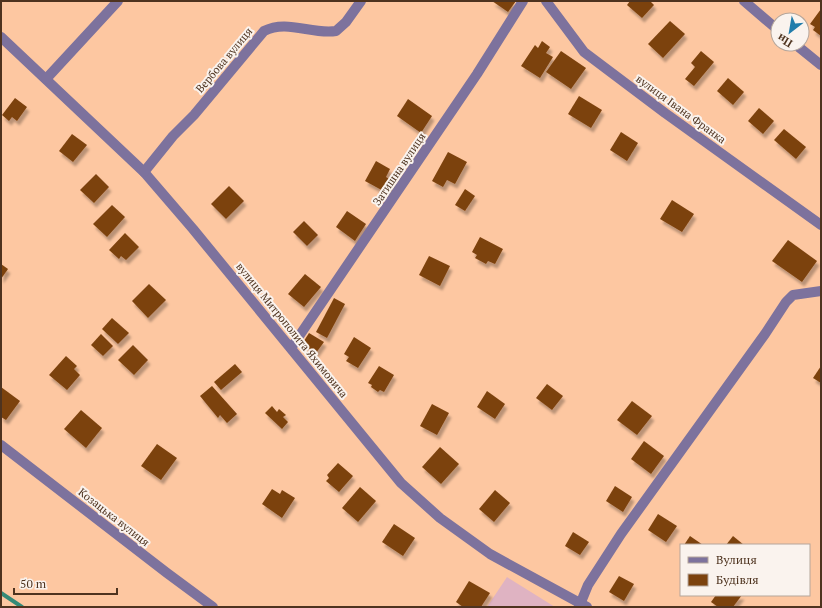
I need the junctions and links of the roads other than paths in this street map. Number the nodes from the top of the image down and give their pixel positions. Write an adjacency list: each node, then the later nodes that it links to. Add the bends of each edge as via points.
1 (118, 1): 10 (street)
2 (361, 1): 11 (street, Вербова вулиця, via 336,31 283,26 264,31)
3 (523, 1): 14 (street, Затишна вулиця, via 477,74)
4 (546, 1): 12 (street, вулиця Івана Франка, via 584,52 665,113)
5 (744, 1): 6 (street)
6 (770, 23)
7 (1, 37): 10 (street, вулиця Митрополита Яхимовича)
8 (806, 52): 9 (street)
9 (821, 65)
10 (46, 79): 11 (street, вулиця Митрополита Яхимовича)
11 (144, 172): 14 (street, вулиця Митрополита Яхимовича)
12 (819, 220)
13 (821, 291): 16 (street, via 793,295 786,302 621,534 588,585)
14 (291, 348): 16 (street, вулиця Митрополита Яхимовича, via 401,483 440,518 490,554)
15 (1, 445): 17 (street, Козацька вулиця, via 166,574)
16 (582, 606)
17 (213, 607)

